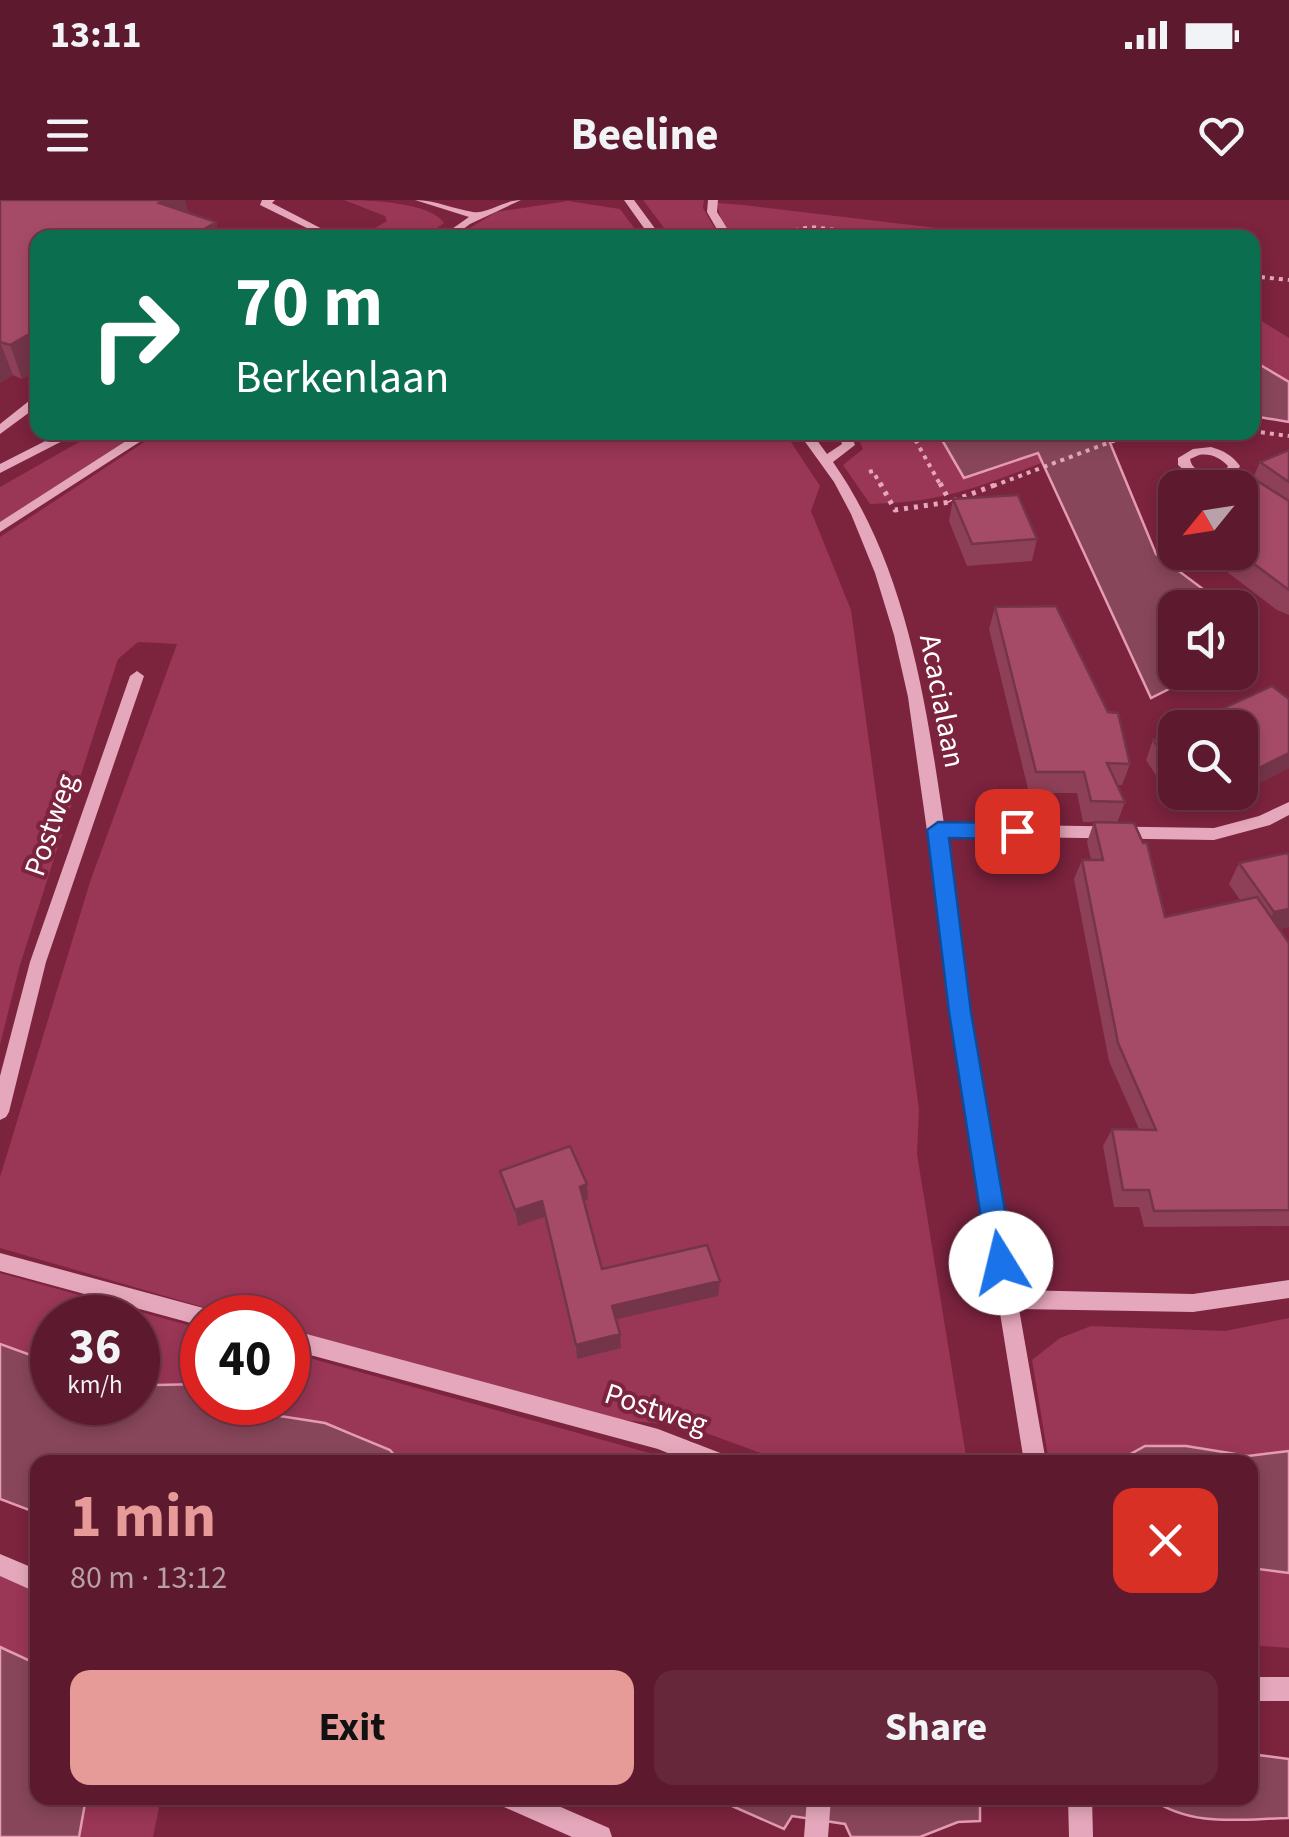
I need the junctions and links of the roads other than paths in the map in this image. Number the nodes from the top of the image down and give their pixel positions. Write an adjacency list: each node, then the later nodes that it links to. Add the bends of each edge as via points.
1 (270, 200): 7 (street, via 264,203)
2 (420, 200): 6 (street)
3 (516, 200): 6 (street)
4 (629, 200): 9 (street)
5 (713, 200): 10 (street)
6 (477, 216): 8 (street)
7 (318, 230)
8 (456, 230)
9 (651, 230)
10 (723, 230)
11 (30, 406): 12 (street)
12 (0, 430)
13 (58, 440): 18 (street)
14 (137, 440): 19 (street)
15 (810, 440): 17 (street, Acacialaan)
16 (847, 440): 17 (street)
17 (826, 462): 22 (street, Acacialaan, via 858,514 900,628)
18 (0, 469)
19 (0, 528)
20 (137, 676): 23 (street, Postweg, via 38,962)
21 (1289, 808): 22 (street, via 1214,834)
22 (938, 830): 26 (street, Acacialaan)
23 (0, 1112)
24 (0, 1262): 27 (street)
25 (1289, 1289): 26 (street, via 1194,1303)
26 (1007, 1298): 30 (street, Acacialaan)
27 (180, 1311)
28 (310, 1345): 29 (street, Postweg, via 658,1438)
29 (698, 1455)
30 (1034, 1455)
31 (0, 1564): 32 (street)
32 (30, 1578)
33 (1258, 1689): 34 (street)
34 (1289, 1689)
35 (529, 1805): 38 (street)
36 (818, 1805): 39 (street)
37 (1080, 1805): 40 (street)
38 (600, 1837)
39 (816, 1837)
40 (1082, 1837)

